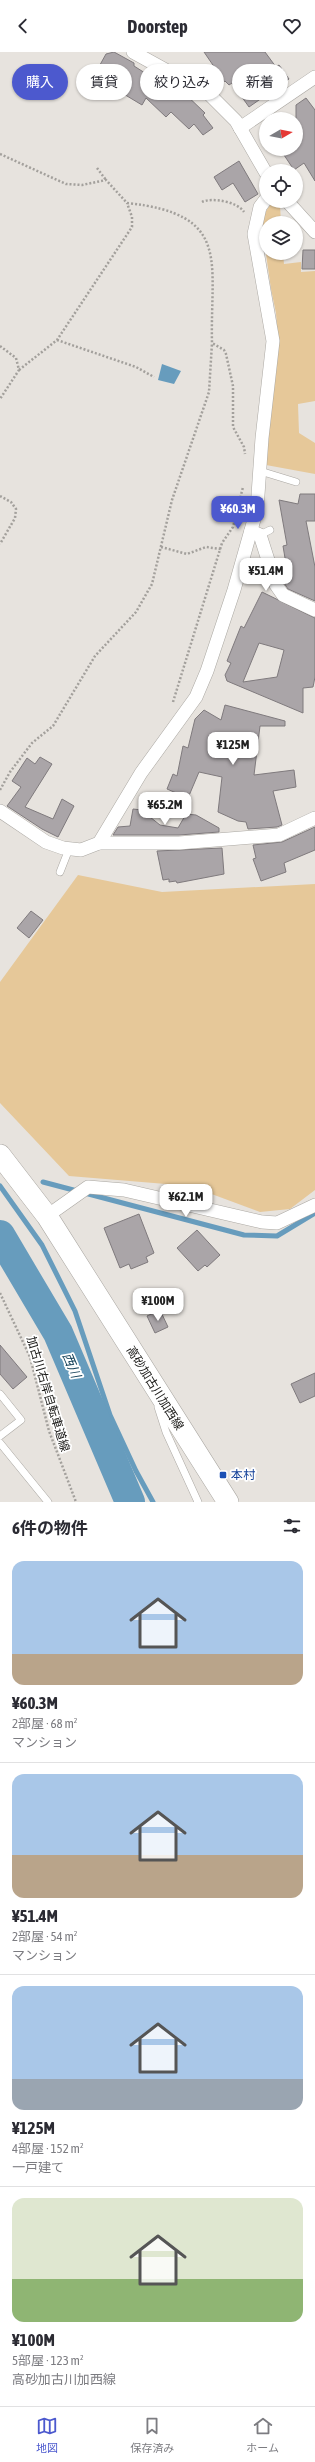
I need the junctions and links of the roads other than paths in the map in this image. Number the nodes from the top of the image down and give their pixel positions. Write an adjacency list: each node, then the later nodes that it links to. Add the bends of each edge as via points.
1 (133, 52): 3 (street, via 209,94)
2 (315, 77): 3 (street)
3 (240, 128): 4 (street)
4 (261, 164)
5 (260, 208): 8 (street, via 254,234 273,341)
6 (294, 208): 7 (street)
7 (313, 226)
8 (260, 471): 9 (lane); 10 (street, via 257,509)
9 (296, 482)
10 (260, 532): 11 (street, via 276,585 283,595); 14 (street, via 196,697 141,773)
11 (315, 610)
12 (0, 811): 15 (street, via 46,842)
13 (315, 818): 14 (street, via 279,835 179,843)
14 (99, 844): 15 (street, via 81,850)
15 (69, 849): 16 (lane)
16 (60, 872)
17 (0, 1155): 19 (main road, 高砂加古川加西線)
18 (315, 1205): 19 (street, via 277,1223 262,1222 124,1190 88,1187)
19 (47, 1216): 20 (main road, 高砂加古川加西線)
20 (149, 1377): 25 (lane, via 166,1432); 26 (main road, 高砂加古川加西線)
21 (0, 1394): 22 (lane, via 21,1420)
22 (0, 1436)
23 (0, 1443): 24 (lane)
24 (48, 1502)
25 (198, 1502)
26 (228, 1502)

